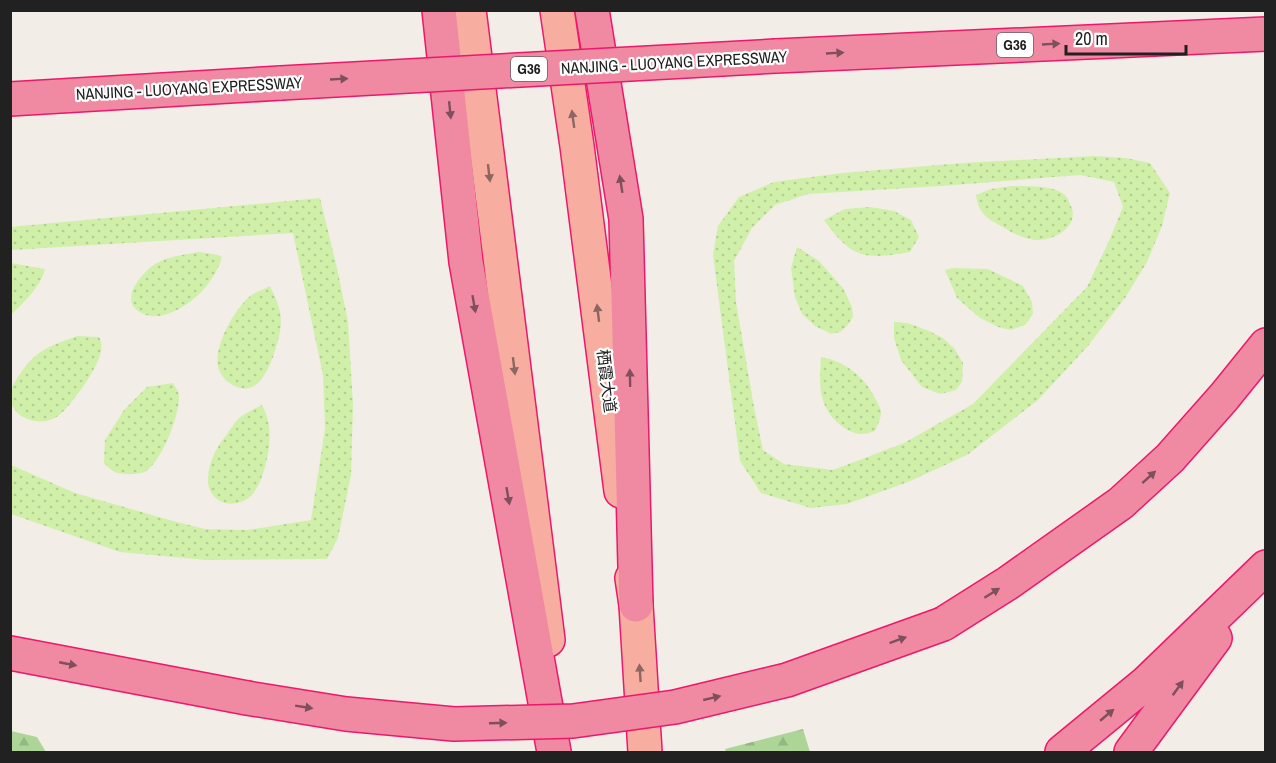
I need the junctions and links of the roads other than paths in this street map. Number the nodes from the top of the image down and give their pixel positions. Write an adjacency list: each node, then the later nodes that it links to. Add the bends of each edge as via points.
1 (439, 10): 12 (highway, one-way to 12, via 466,262)
2 (469, 10): 13 (highway, one-way to 13)
3 (557, 10): 10 (highway, 栖霞大道, one-way to 3)
4 (592, 10): 10 (highway, one-way to 4, via 626,219)
5 (1259, 34): 6 (highway, NANJING - LUOYANG EXPRESSWAY / G36, one-way to 5, bridge, via 776,56)
6 (10, 99)
7 (1266, 345): 11 (highway, one-way to 7, bridge, via 346,714 454,724 573,721 675,706 788,680 943,624 1008,583 1121,503 1170,458)
8 (1266, 567): 15 (highway, one-way to 8, via 1146,682)
9 (1266, 578): 16 (highway, one-way to 9, via 1207,648)
10 (636, 605): 14 (highway, 栖霞大道, one-way to 10)
11 (10, 653)
12 (554, 753)
13 (559, 753)
14 (645, 753)
15 (1062, 753)
16 (1131, 753)

